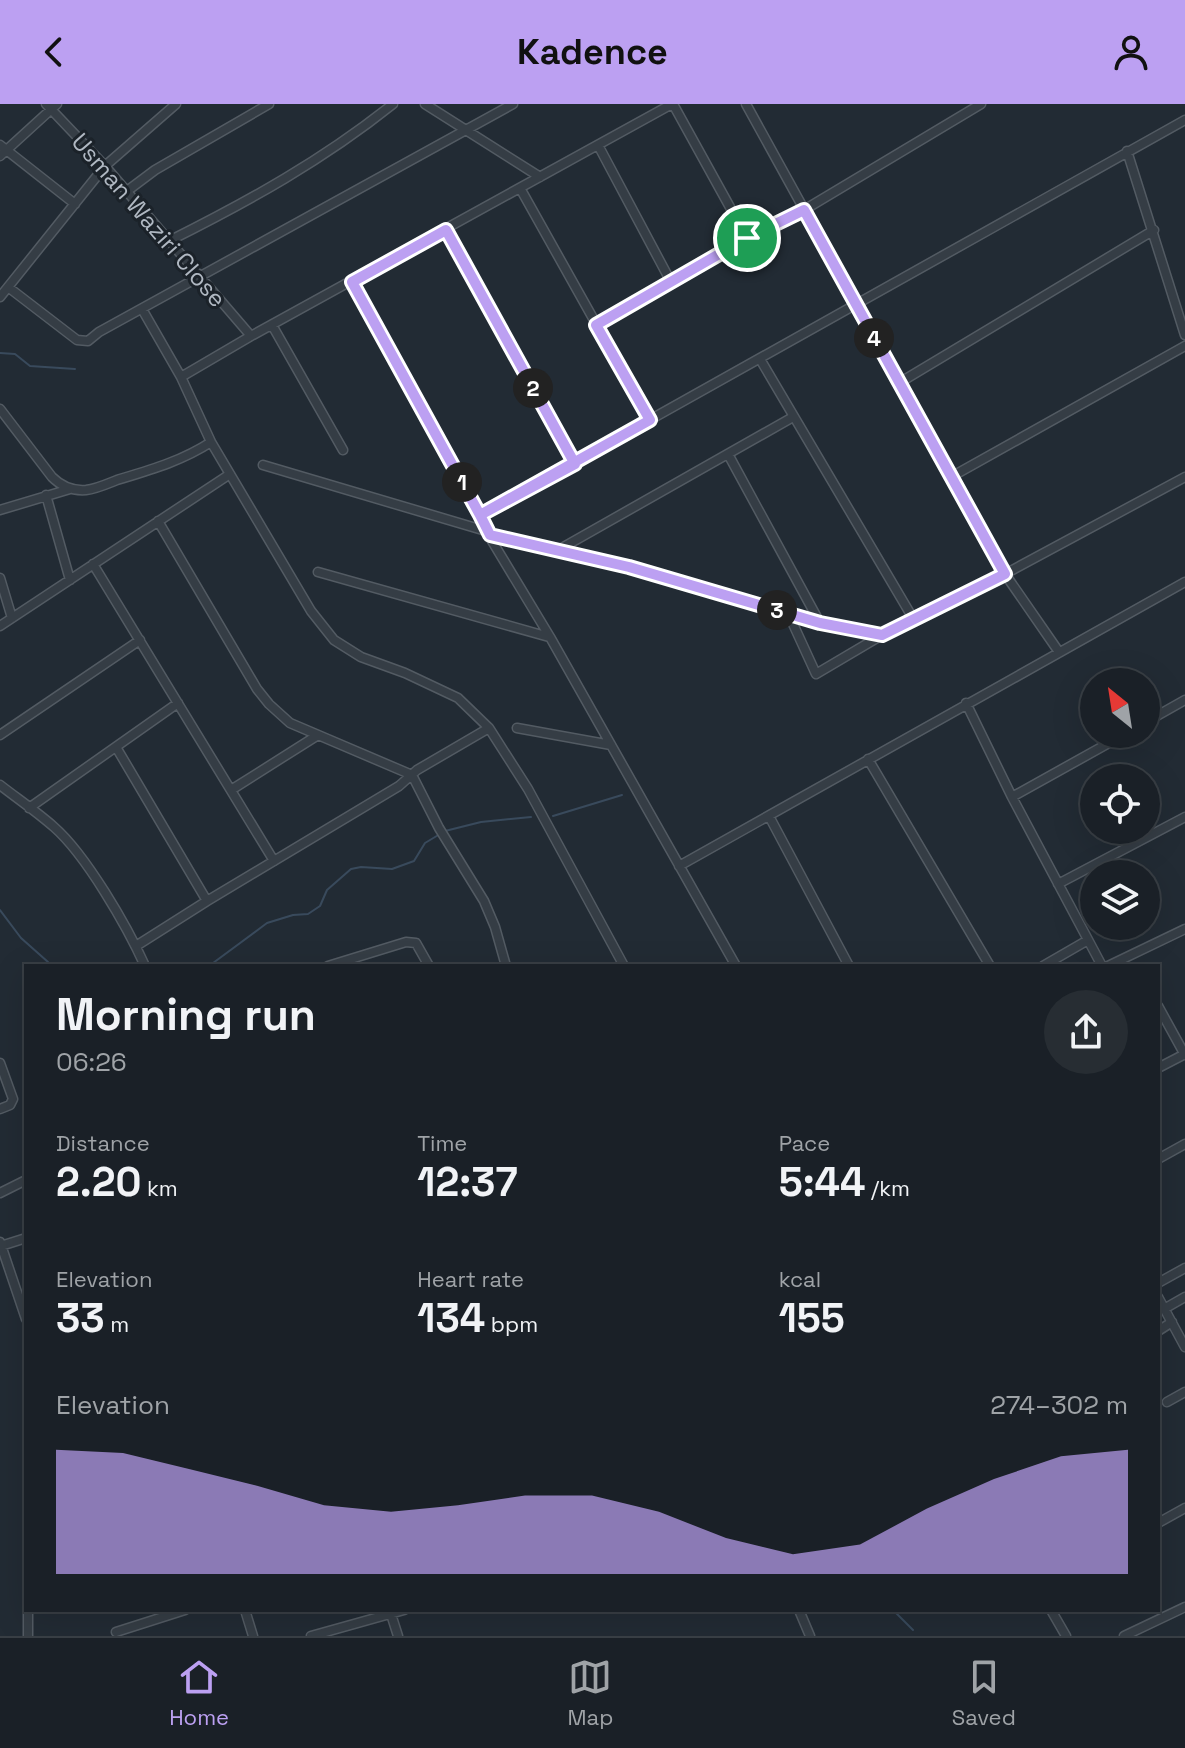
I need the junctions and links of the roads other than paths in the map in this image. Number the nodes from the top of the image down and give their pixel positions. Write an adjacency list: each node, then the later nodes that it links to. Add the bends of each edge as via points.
1 (176, 104): 15 (street)
2 (269, 104): 18 (street)
3 (393, 104): 24 (street, via 261,195)
4 (425, 104): 11 (street)
5 (513, 104): 11 (street)
6 (672, 104): 12 (street); 23 (street)
7 (746, 104): 20 (street)
8 (981, 104): 20 (street)
9 (51, 106): 13 (street); 15 (street, Usman Waziri Close)
10 (1185, 120): 14 (street)
11 (468, 130): 16 (street); 25 (street)
12 (598, 145): 16 (street); 27 (street)
13 (2, 151): 19 (street)
14 (1127, 151): 22 (street); 29 (street)
15 (105, 166): 18 (street, Usman Waziri Close); 19 (street)
16 (540, 177): 17 (street)
17 (520, 188): 21 (street); 32 (street)
18 (127, 191): 24 (street, Usman Waziri Close)
19 (75, 204): 28 (street)
20 (804, 210): 23 (street); 29 (street)
21 (446, 230): 26 (street); 45 (street)
22 (1154, 230): 33 (street); 38 (street)
23 (747, 238): 27 (street)
24 (169, 241): 25 (street, Usman Waziri Close)
25 (199, 277): 30 (street); 34 (street, Usman Waziri Close)
26 (352, 282): 31 (street); 54 (street)
27 (671, 282): 32 (street)
28 (3, 291): 30 (street, via 84,343)
29 (856, 305): 36 (street); 38 (street)
30 (142, 309): 37 (street)
31 (272, 325): 34 (street); 43 (street)
32 (596, 325): 41 (street)
33 (1185, 335)
34 (251, 336): 37 (street)
35 (1185, 346): 48 (street)
36 (760, 359): 40 (street); 41 (street)
37 (181, 377): 42 (street)
38 (899, 383): 48 (street)
39 (1, 412): 50 (street)
40 (793, 417): 44 (street); 66 (street)
41 (650, 420): 45 (street)
42 (211, 442): 47 (street); 51 (street, via 164,465 88,490)
43 (343, 450)
44 (728, 454): 57 (street); 67 (street)
45 (575, 464): 54 (street)
46 (263, 465): 56 (street)
47 (230, 474): 55 (street); 77 (street, via 311,611 334,640 458,698)
48 (951, 477): 60 (street)
49 (1185, 477): 60 (street)
50 (59, 483): 51 (street); 52 (street)
51 (71, 489): 52 (street)
52 (49, 494): 53 (street); 62 (street)
53 (0, 510)
54 (480, 515): 56 (street)
55 (158, 521): 58 (street); 80 (street, via 257,689 290,723)
56 (488, 533): 57 (street); 70 (street)
57 (559, 550): 64 (street)
58 (93, 564): 62 (street); 71 (street)
59 (318, 572): 70 (street)
60 (1005, 574): 66 (street); 72 (street)
61 (0, 578): 65 (street)
62 (70, 580): 65 (street)
63 (1185, 582): 72 (street)
64 (788, 613): 67 (street); 69 (street, via 816,674)
65 (12, 618): 68 (street)
66 (914, 620): 69 (street)
67 (820, 623): 69 (street)
68 (0, 626)
69 (882, 635)
70 (550, 637): 81 (street)
71 (140, 640): 74 (street); 79 (street)
72 (1059, 652): 75 (street)
73 (1185, 700): 76 (street)
74 (178, 703): 82 (street); 87 (street)
75 (966, 703): 84 (street); 88 (street)
76 (1160, 714)
77 (489, 728): 85 (street); 105 (street)
78 (517, 728): 81 (street)
79 (0, 735)
80 (318, 735): 85 (street); 87 (street)
81 (611, 745): 93 (street)
82 (116, 747): 89 (street); 95 (street)
83 (1100, 748): 88 (street)
84 (868, 759): 90 (street); 107 (street)
85 (412, 775): 92 (street); 104 (street, via 484,901)
86 (0, 785): 89 (street)
87 (231, 790): 92 (street)
88 (1012, 797): 94 (street)
89 (29, 808): 99 (street, via 78,853)
90 (769, 816): 93 (street); 100 (street)
91 (1185, 817): 94 (street)
92 (274, 861): 95 (street)
93 (679, 866): 106 (street)
94 (1058, 884): 96 (street)
95 (207, 901): 99 (street)
96 (1080, 925)
97 (1185, 929): 110 (street)
98 (1088, 940): 108 (street); 109 (street)
99 (136, 946): 101 (street)
100 (848, 963)
101 (144, 964)
102 (334, 964): 103 (street, via 406,942 416,943)
103 (428, 964)
104 (505, 964)
105 (623, 964)
106 (735, 964)
107 (989, 964)
108 (1046, 964)
109 (1104, 964)
110 (1109, 964)
111 (1160, 1010): 112 (street)
112 (1185, 1055): 114 (street)
113 (0, 1063): 115 (street, via 13,1099)
114 (1160, 1067)
115 (0, 1109)
116 (1185, 1144): 117 (street)
117 (1160, 1158)
118 (24, 1181): 119 (street)
119 (0, 1193)
120 (24, 1238): 121 (street)
121 (1, 1244): 127 (street)
122 (1185, 1268): 123 (street)
123 (1160, 1282)
124 (1185, 1297): 126 (street)
125 (1160, 1301): 126 (street)
126 (1164, 1309): 128 (street)
127 (24, 1312)
128 (1172, 1322): 129 (street); 130 (street)
129 (1160, 1330)
130 (1185, 1347)
131 (1185, 1392): 132 (street)
132 (1167, 1402)
133 (1185, 1508): 134 (street)
134 (1160, 1521)
135 (1185, 1607): 149 (street)
136 (28, 1612): 143 (street)
137 (179, 1612): 142 (street)
138 (246, 1612): 144 (street)
139 (391, 1612): 145 (street); 146 (street)
140 (800, 1612): 147 (street)
141 (1052, 1612): 148 (street)
142 (116, 1632)
143 (28, 1636)
144 (253, 1636)
145 (311, 1636)
146 (398, 1636)
147 (810, 1636)
148 (1066, 1636)
149 (1124, 1636)

